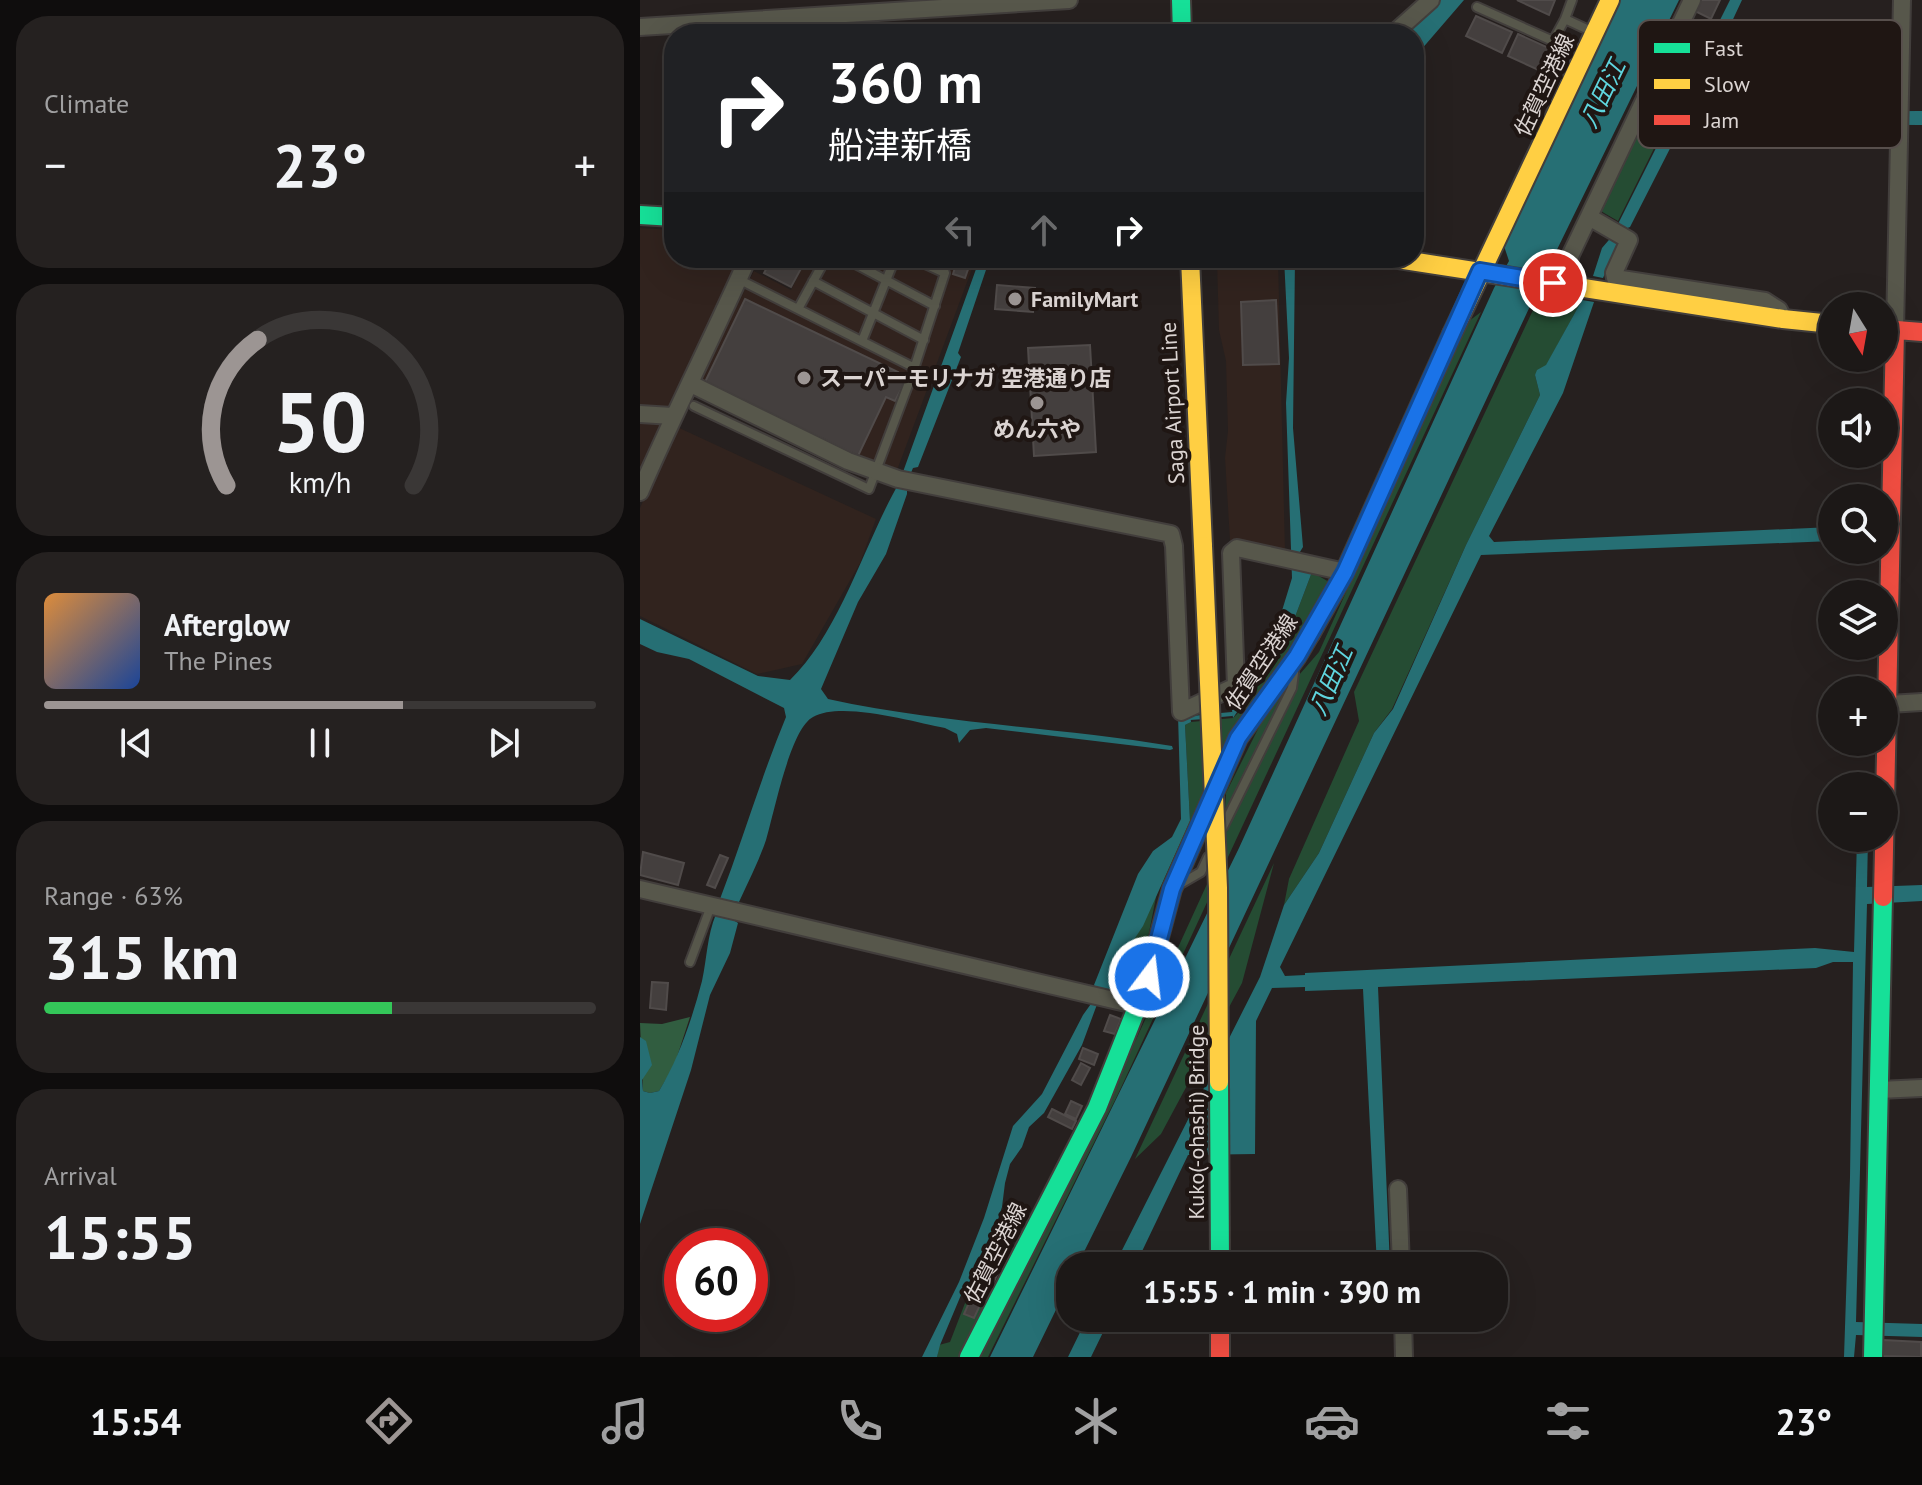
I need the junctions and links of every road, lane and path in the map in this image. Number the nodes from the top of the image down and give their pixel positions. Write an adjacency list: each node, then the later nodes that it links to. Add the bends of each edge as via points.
1 (1069, 0): 12 (street)
2 (1181, 0): 13 (main road)
3 (1431, 0): 14 (street)
4 (1572, 0): 9 (lane)
5 (1610, 0): 17 (main road, 佐賀空港線)
6 (1692, 0): 10 (street)
7 (1902, 0): 11 (street)
8 (1477, 7): 9 (lane, via 1553,41)
9 (1565, 19): 17 (lane)
10 (1683, 20)
11 (1902, 20)
12 (688, 24)
13 (1182, 24)
14 (1404, 24)
15 (664, 25): 16 (street)
16 (640, 27)
17 (1594, 32): 30 (main road, 佐賀空港線)
18 (1638, 114): 22 (street)
19 (1899, 148): 35 (street)
20 (640, 215): 21 (main road)
21 (664, 216)
22 (1589, 217): 33 (street); 39 (street, via 1629,240 1615,278 1765,301)
23 (1424, 263): 30 (main road)
24 (743, 268): 31 (street)
25 (820, 268): 34 (lane)
26 (863, 268): 32 (lane)
27 (891, 268): 32 (lane)
28 (934, 268): 36 (lane, via 945,273)
29 (1190, 268): 53 (main road, Saga Airport Line)
30 (1487, 272): 33 (main road); 54 (main road, 佐賀空港線)
31 (738, 279): 37 (lane); 47 (street)
32 (886, 280): 36 (lane); 38 (lane)
33 (1559, 280): 39 (main road)
34 (813, 281): 37 (lane); 38 (lane)
35 (1892, 292)
36 (935, 306): 43 (lane)
37 (798, 309): 44 (lane)
38 (873, 313): 43 (lane); 44 (lane)
39 (1783, 319): 40 (main road)
40 (1818, 323)
41 (1898, 330): 42 (main road)
42 (1922, 332)
43 (924, 340): 45 (lane)
44 (862, 341): 45 (lane)
45 (915, 368): 51 (lane)
46 (1890, 372): 56 (main road)
47 (691, 384): 50 (street); 51 (street)
48 (694, 406): 51 (lane, via 869,489)
49 (640, 414): 50 (street)
50 (672, 416): 52 (street)
51 (876, 471): 54 (street, via 1171,534 1181,712 1236,686 1231,553 1237,548)
52 (640, 492)
53 (1203, 546): 68 (main road, Kuko(-ohashi) Bridge, bridge, via 1218,888)
54 (1345, 572): 55 (main road, 佐賀空港線)
55 (1297, 656): 61 (main road, 佐賀空港線, via 1238,738); 61 (lane, via 1292,688 1201,872)
56 (1889, 676)
57 (1922, 702): 58 (street)
58 (1898, 703)
59 (1887, 756): 66 (main road)
60 (640, 889): 62 (street)
61 (1172, 889): 64 (main road, 佐賀空港線)
62 (711, 906): 63 (lane); 64 (street)
63 (690, 962)
64 (1139, 1006): 73 (main road, 佐賀空港線, via 1097,1108)
65 (1922, 1088): 66 (street)
66 (1879, 1090): 72 (main road)
67 (1398, 1189): 69 (street)
68 (1220, 1252)
69 (1400, 1252)
70 (1220, 1332): 74 (main road)
71 (1403, 1332): 75 (street)
72 (1873, 1348)
73 (969, 1357)
74 (1220, 1357)
75 (1404, 1357)

